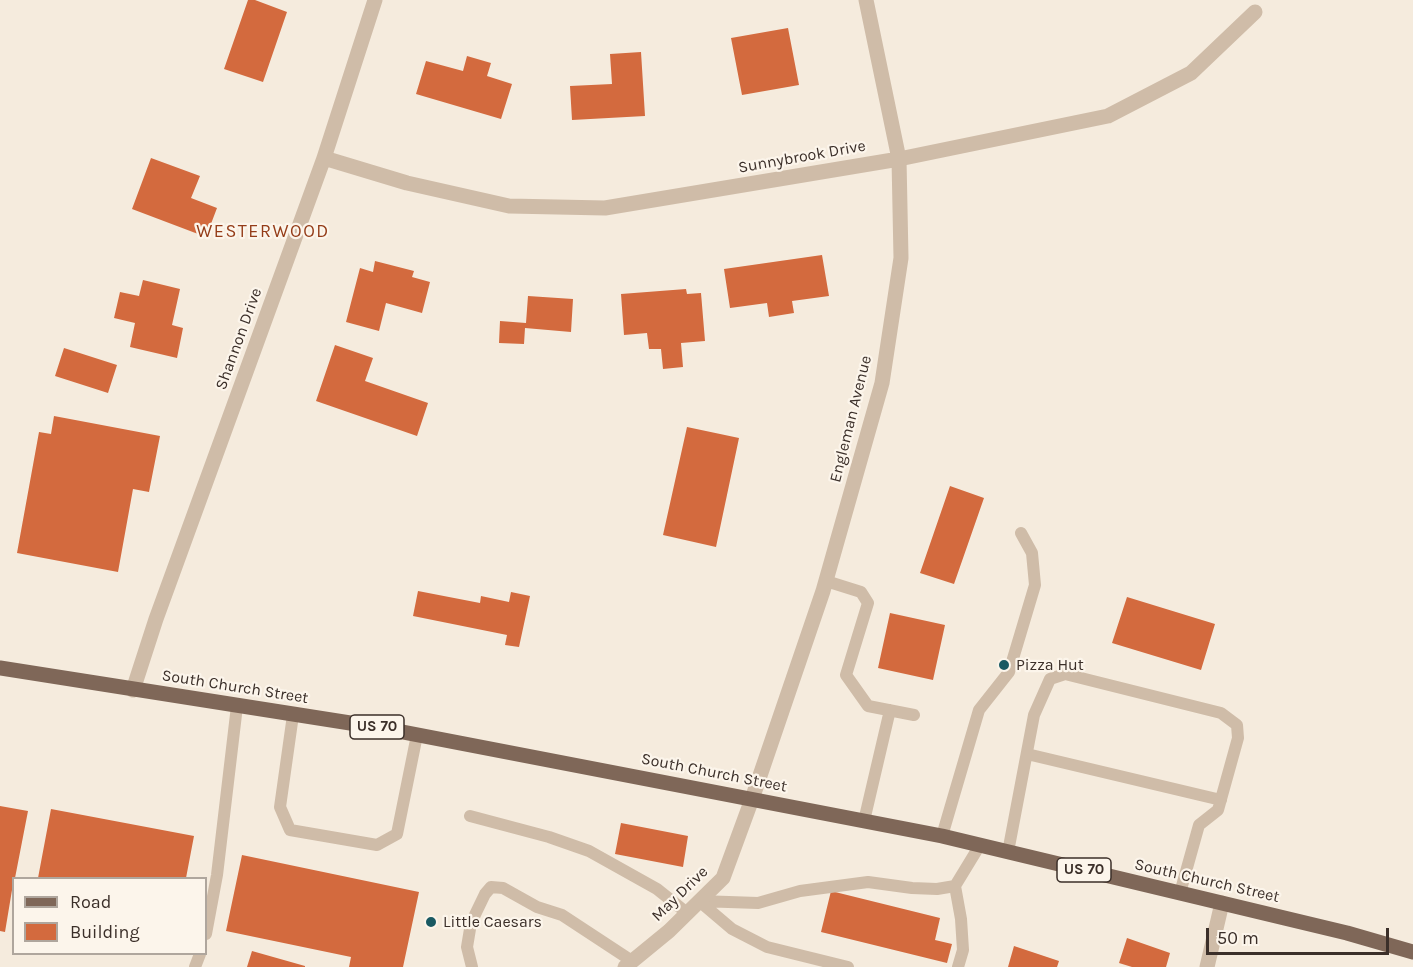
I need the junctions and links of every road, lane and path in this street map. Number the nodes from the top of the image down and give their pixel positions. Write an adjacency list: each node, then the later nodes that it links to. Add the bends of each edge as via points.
1 (375, 0): 4 (street, Shannon Drive)
2 (866, 0): 5 (street, Engleman Avenue)
3 (1255, 12): 5 (street, Sunnybrook Drive, via 1191,73 1108,116)
4 (324, 158): 5 (street, Sunnybrook Drive, via 407,183 509,206 605,208); 9 (street, Shannon Drive)
5 (899, 159): 7 (street, Engleman Avenue, via 901,258 882,382)
6 (1021, 533): 20 (lane, via 1032,553 1035,585 1009,672 979,710)
7 (826, 581): 11 (lane, via 861,592 868,603 846,675 868,706); 16 (street, Engleman Avenue)
8 (0, 668): 9 (main road, South Church Street / US 70)
9 (133, 690): 10 (main road, South Church Street / US 70)
10 (237, 706): 12 (main road, South Church Street / US 70); 28 (lane)
11 (890, 710): 13 (lane); 19 (lane)
12 (294, 715): 14 (main road, South Church Street / US 70); 14 (lane, via 280,807 290,830 377,845 397,834)
13 (914, 715)
14 (417, 735): 16 (main road, South Church Street / US 70)
15 (1026, 754): 17 (lane); 17 (lane, via 1034,715 1050,679 1065,674 1221,713 1237,725 1238,738); 22 (lane)
16 (752, 799): 19 (main road, South Church Street / US 70); 25 (street, May Drive, via 723,878)
17 (1221, 800): 24 (lane, via 1218,810 1199,825)
18 (470, 816): 27 (lane, via 589,851 657,889)
19 (864, 821): 20 (main road, South Church Street / US 70)
20 (942, 836): 21 (main road, South Church Street / US 70)
21 (980, 845): 22 (main road, South Church Street / US 70); 23 (lane)
22 (1008, 852): 24 (main road, South Church Street / US 70)
23 (955, 886): 25 (lane, via 912,888 868,882 800,891 758,903); 33 (lane, via 963,950)
24 (1180, 893): 26 (main road, South Church Street / US 70)
25 (699, 901): 27 (street, May Drive); 32 (lane, via 732,929 767,947)
26 (1222, 903): 29 (main road, South Church Street / US 70); 34 (street)
27 (687, 913): 30 (street, May Drive)
28 (207, 929)
29 (1413, 952)
30 (628, 964): 31 (lane, via 562,915 537,907 503,888 491,887 471,923 467,946)
31 (472, 967)
32 (848, 967)
33 (958, 967)
34 (1207, 967)

